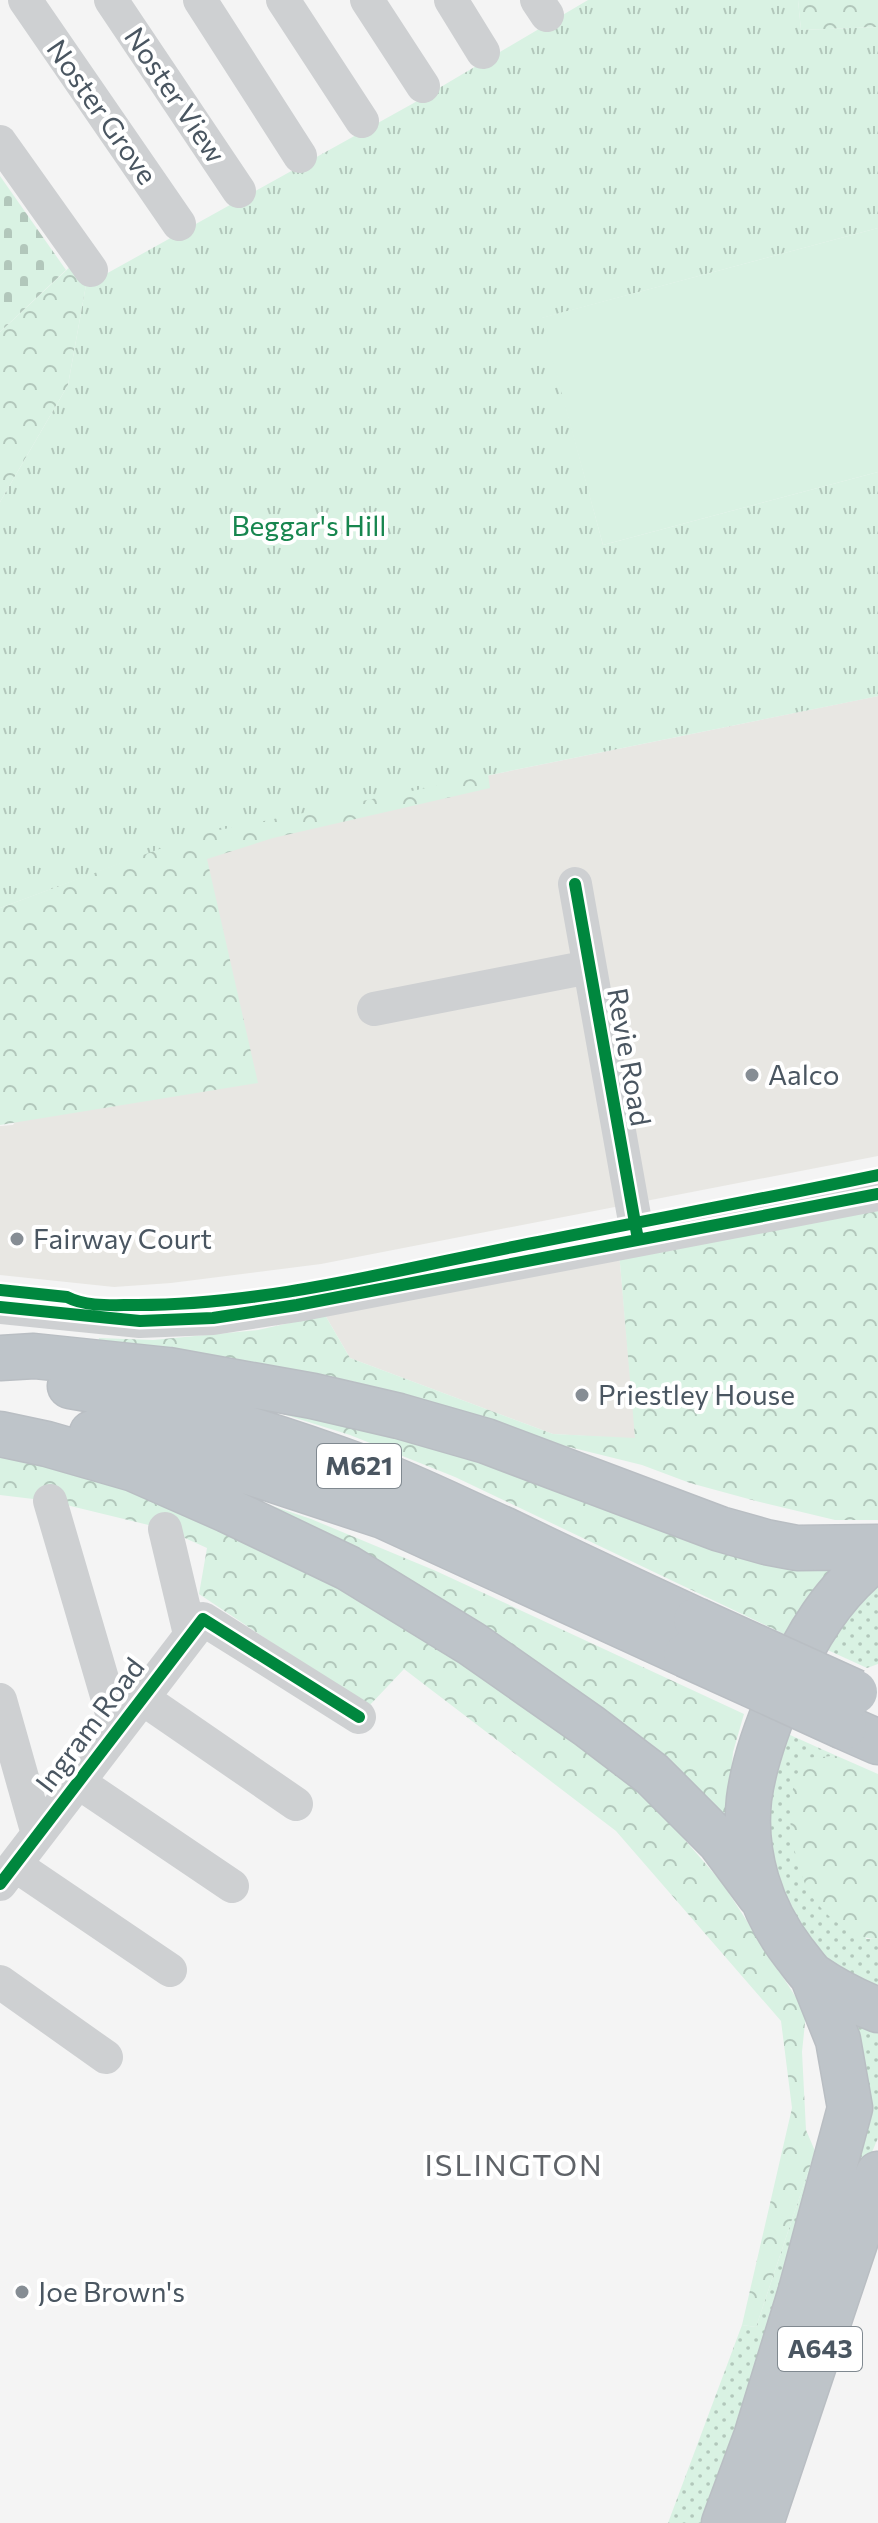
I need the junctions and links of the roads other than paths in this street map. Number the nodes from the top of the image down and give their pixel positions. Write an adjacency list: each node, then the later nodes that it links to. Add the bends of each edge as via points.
1 (25, 0): 13 (street, Noster Grove)
2 (111, 0): 12 (street, Noster View)
3 (200, 0): 11 (street)
4 (283, 0): 9 (street)
5 (367, 0): 8 (street)
6 (451, 0): 7 (street)
7 (483, 52)
8 (423, 86)
9 (362, 121)
10 (0, 142): 14 (street)
11 (300, 156)
12 (239, 191)
13 (179, 224)
14 (91, 270)
15 (575, 884): 16 (street, Revie Road)
16 (589, 967): 17 (street); 19 (street, Revie Road)
17 (374, 1009)
18 (878, 1194): 19 (street)
19 (638, 1238): 20 (street, via 213,1318 140,1321)
20 (0, 1307)
21 (0, 1358): 26 (highway, via 34,1356 168,1370 313,1396 486,1441 766,1542 797,1548)
22 (0, 1375): 30 (highway, M621, via 118,1394 371,1471 441,1501)
23 (0, 1422): 30 (highway, M621, via 170,1446 383,1516)
24 (0, 1434): 41 (highway, via 134,1469 227,1510 360,1576 472,1644 652,1774 720,1842)
25 (66, 1519): 35 (street)
26 (878, 1547)
27 (178, 1548): 29 (street)
28 (878, 1557): 41 (highway, via 845,1585 821,1617 771,1716 749,1798 747,1832)
29 (190, 1634): 31 (street, Ingram Road); 34 (street, via 203,1619)
30 (691, 1638): 33 (highway, M621, bridge)
31 (142, 1698): 35 (street, Ingram Road); 37 (street)
32 (0, 1700): 38 (street)
33 (864, 1716)
34 (359, 1717)
35 (117, 1730): 36 (street, Ingram Road)
36 (78, 1782): 38 (street, Ingram Road); 40 (street)
37 (296, 1804)
38 (38, 1834): 39 (street, Ingram Road)
39 (8, 1875): 42 (street)
40 (232, 1886)
41 (760, 1896): 43 (highway)
42 (170, 1970)
43 (812, 1975): 45 (highway); 50 (highway, A643, via 838,2040 850,2108 804,2282)
44 (0, 1982): 46 (street)
45 (878, 2010)
46 (106, 2057)
47 (878, 2174): 49 (highway, A643)
48 (878, 2218): 49 (highway)
49 (837, 2300): 51 (highway, A643)
50 (724, 2523)
51 (761, 2523)

